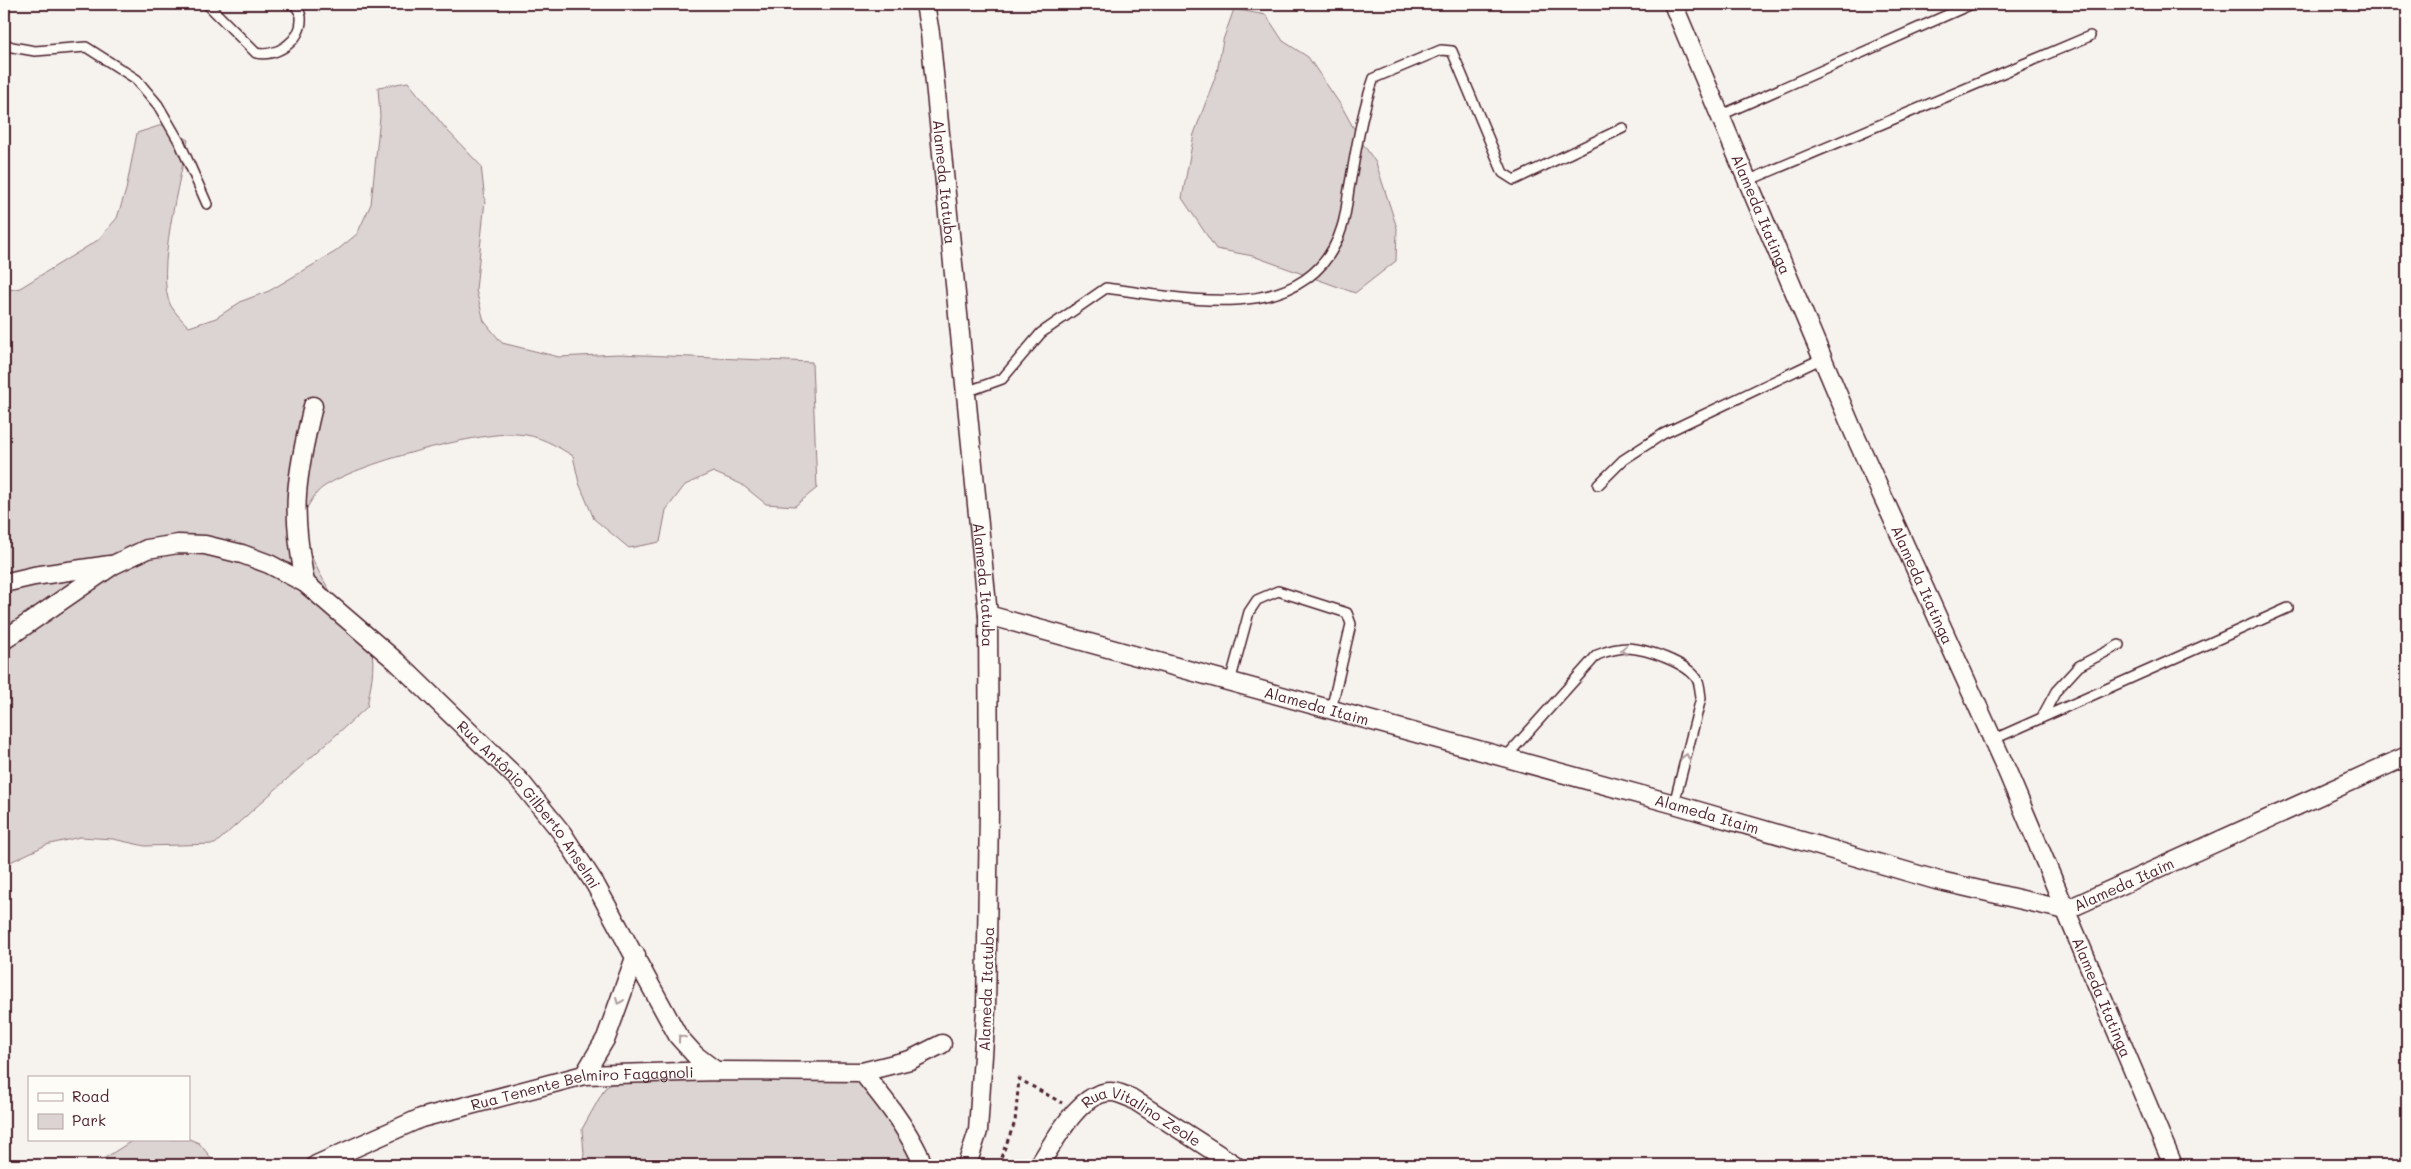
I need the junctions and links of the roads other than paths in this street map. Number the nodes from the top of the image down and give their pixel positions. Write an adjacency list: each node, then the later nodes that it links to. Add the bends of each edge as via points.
1 (207, 4): 2 (lane, via 256,53 266,56 290,43 299,33 302,16)
2 (294, 4)
3 (925, 4): 13 (street, Alameda Itatuba)
4 (1673, 4): 8 (street, Alameda Itatinga)
5 (1972, 4): 8 (lane)
6 (2090, 36): 10 (lane)
7 (4, 43): 11 (lane, via 12,48 35,51 86,47 136,79 158,105 180,143)
8 (1719, 116): 10 (street, Alameda Itatinga)
9 (1623, 128): 13 (lane, via 1514,180 1503,173 1452,51 1442,50 1374,78 1365,103 1342,227 1326,262 1297,286 1257,299 1220,302 1106,288 1042,332 1002,379)
10 (1747, 181): 12 (street, Alameda Itatinga)
11 (207, 204)
12 (1823, 358): 15 (lane, via 1663,434 1623,460); 26 (street, Alameda Itatinga)
13 (966, 392): 20 (street, Alameda Itatuba)
14 (313, 406): 18 (street, via 297,495)
15 (1598, 485)
16 (113, 565): 17 (street); 18 (street, Rua Antônio Gilberto Anselmi, via 147,549 178,544 205,545 269,564); 21 (street)
17 (4, 583)
18 (305, 583): 31 (street, Rua Antônio Gilberto Anselmi, via 397,662 520,781 562,833 596,884)
19 (2288, 608): 25 (lane)
20 (988, 615): 23 (street, Alameda Itaim); 38 (street, Alameda Itatuba, via 986,1010 978,1131)
21 (4, 640)
22 (2119, 645): 25 (lane, via 2078,666 2056,691)
23 (1230, 682): 24 (street, Alameda Itaim); 24 (lane, via 1249,612 1257,600 1278,591 1347,613 1350,624)
24 (1331, 710): 28 (street, Alameda Itaim)
25 (2042, 717): 26 (lane)
26 (1992, 740): 30 (street, Alameda Itatinga)
27 (2407, 756): 30 (street, Alameda Itaim)
28 (1504, 758): 29 (street, Alameda Itaim); 29 (lane, one-way to 28, via 1701,698 1699,681 1689,669 1648,653 1628,648 1597,655)
29 (1674, 804): 30 (street, Alameda Itaim, via 1936,880)
30 (2066, 910): 41 (street, Alameda Itatinga)
31 (636, 955): 33 (street, Rua Antônio Gilberto Anselmi, one-way to 31, via 678,1036); 35 (street, one-way to 35, via 606,1038)
32 (942, 1044): 34 (street, Rua Tenente Belmiro Fagagnoli, via 910,1060)
33 (716, 1072): 34 (street, Rua Tenente Belmiro Fagagnoli); 35 (street, Rua Tenente Belmiro Fagagnoli)
34 (862, 1072): 36 (street, via 888,1102)
35 (584, 1075): 37 (street, Rua Tenente Belmiro Fagagnoli, via 420,1118)
36 (920, 1157)
37 (315, 1165)
38 (967, 1165)
39 (1039, 1165): 40 (street, Rua Vitalino Zeole, via 1076,1111 1098,1094 1113,1092 1131,1098)
40 (1235, 1165)
41 (2173, 1165)

